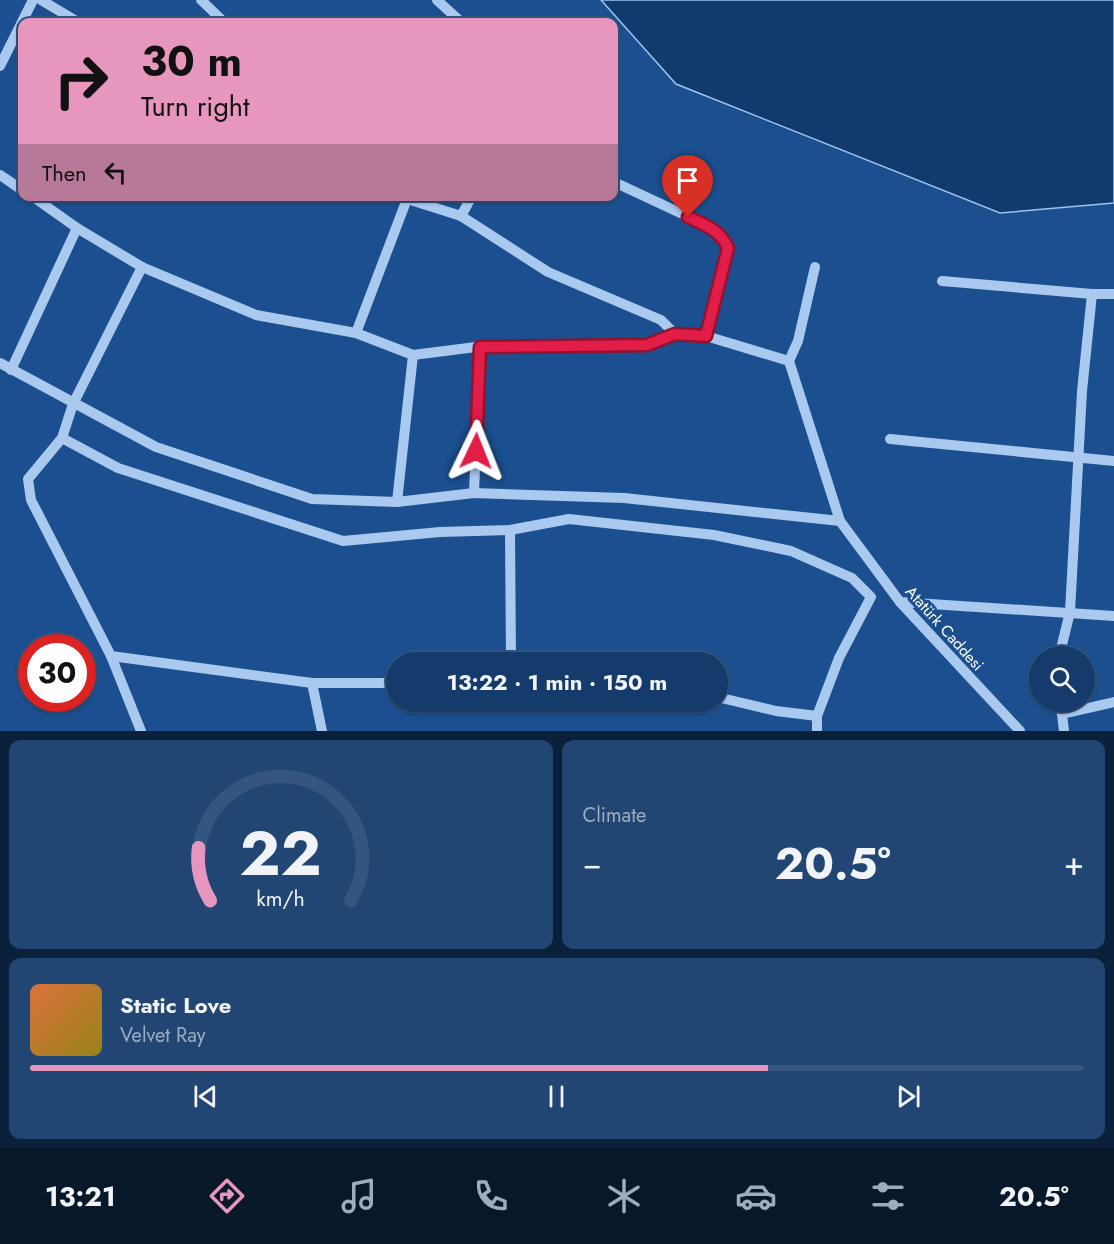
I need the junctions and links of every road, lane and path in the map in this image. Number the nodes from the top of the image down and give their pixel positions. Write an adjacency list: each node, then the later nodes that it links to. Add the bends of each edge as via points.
1 (33, 0): 5 (street)
2 (40, 0): 6 (street)
3 (201, 0): 7 (street)
4 (437, 0): 8 (street)
5 (24, 18)
6 (71, 18)
7 (220, 18)
8 (457, 18)
9 (18, 30): 10 (street)
10 (0, 66)
11 (0, 175): 13 (street)
12 (618, 184): 27 (street, via 706,225 724,238 728,248)
13 (18, 187)
14 (39, 201): 19 (street)
15 (403, 201): 25 (street)
16 (416, 201): 18 (street)
17 (469, 201): 18 (street)
18 (461, 216): 26 (street, via 548,272 661,320)
19 (77, 228): 20 (street); 32 (street)
20 (142, 267): 25 (street, via 256,315); 33 (street)
21 (815, 267): 30 (street, via 798,341)
22 (942, 281): 23 (street)
23 (1092, 294): 24 (street); 36 (street)
24 (1114, 294)
25 (356, 333): 29 (street)
26 (675, 334): 27 (street); 28 (street, via 647,345)
27 (706, 336): 30 (street)
28 (480, 347): 29 (street); 38 (street)
29 (413, 355): 39 (street)
30 (789, 361): 40 (street, Atatürk Caddesi)
31 (0, 363): 32 (street)
32 (10, 370): 33 (street)
33 (73, 404): 34 (street); 39 (street, via 156,447 312,499)
34 (62, 438): 41 (street, via 118,468 343,541); 47 (street, via 28,479 31,500)
35 (890, 439): 36 (street)
36 (1077, 459): 37 (street); 43 (street)
37 (1114, 461)
38 (474, 493): 39 (street); 40 (street, via 624,498)
39 (396, 502)
40 (840, 521): 42 (street, Atatürk Caddesi)
41 (510, 530): 46 (street); 53 (street, via 569,519 714,534 791,551 852,578 871,597 839,658)
42 (900, 602): 43 (street); 57 (street, Atatürk Caddesi)
43 (1070, 612): 44 (street); 45 (street)
44 (1114, 616)
45 (1062, 646)
46 (511, 652)
47 (111, 656): 48 (street); 54 (street)
48 (312, 683): 49 (street); 55 (street)
49 (386, 683)
50 (728, 700): 53 (street)
51 (1114, 702): 52 (street)
52 (1062, 714): 58 (street)
53 (817, 716): 56 (street)
54 (141, 731)
55 (322, 731)
56 (817, 731)
57 (1020, 731)
58 (1064, 731)

